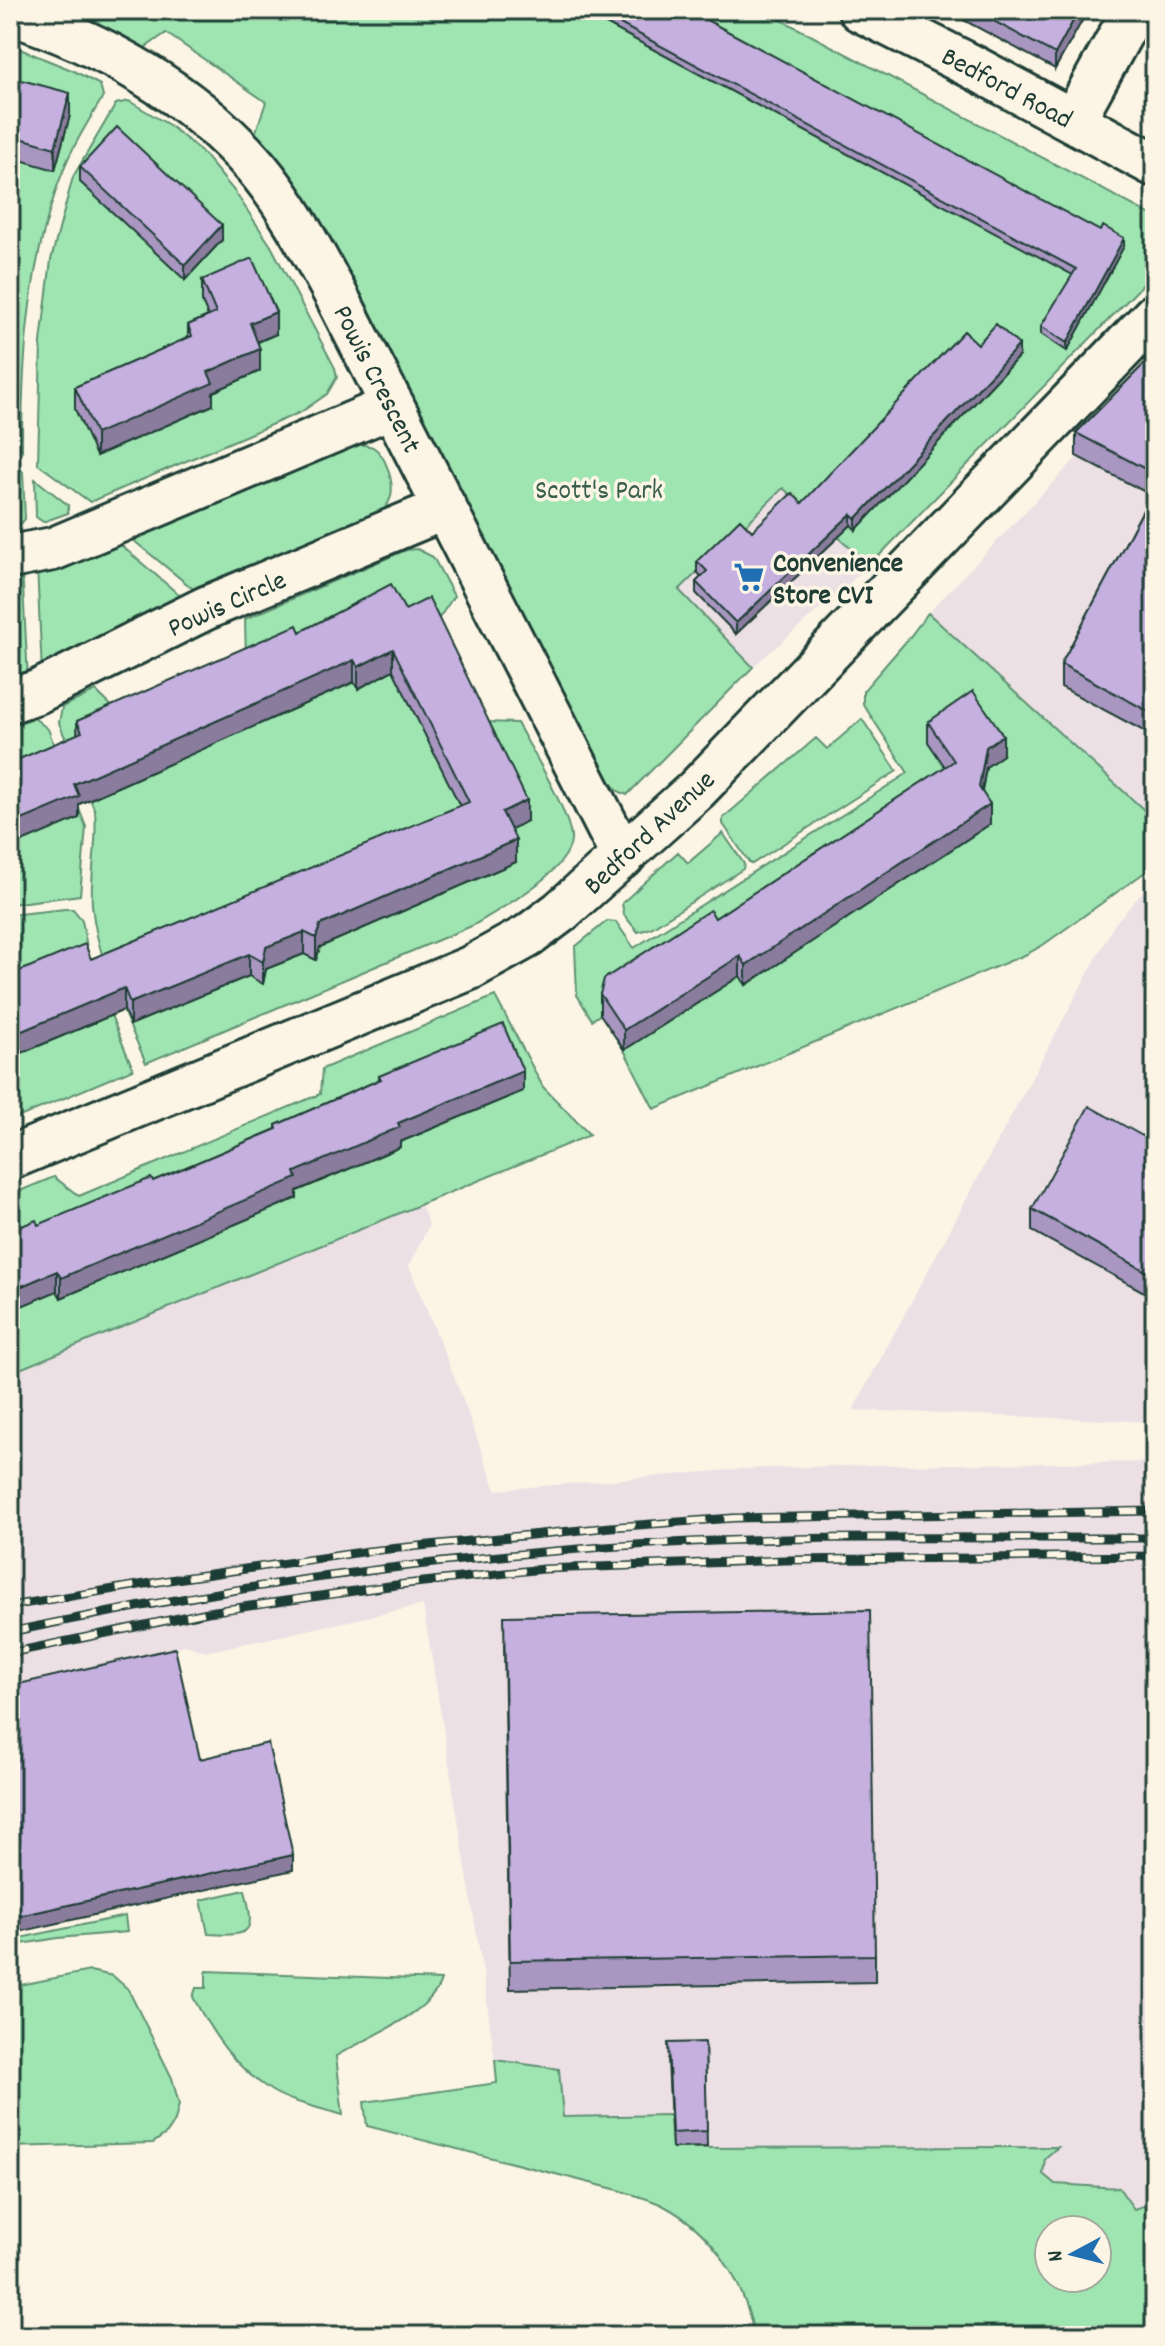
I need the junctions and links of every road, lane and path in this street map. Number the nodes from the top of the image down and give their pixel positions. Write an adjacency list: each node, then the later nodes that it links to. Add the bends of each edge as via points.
1 (860, 10): 4 (street, Bedford Road)
2 (1134, 10): 4 (street)
3 (10, 13): 7 (street, Powis Crescent, via 133,67 218,128 257,168 297,224)
4 (1073, 121): 5 (street, Bedford Road)
5 (1155, 165)
6 (1155, 315): 11 (street, Bedford Avenue, via 696,790)
7 (393, 406): 8 (street, Powis Crescent); 9 (street, via 53,549)
8 (445, 508): 10 (street, Powis Circle, via 206,608); 11 (street, Powis Crescent)
9 (10, 557)
10 (10, 701)
11 (623, 857): 12 (street, Bedford Avenue, via 528,936 470,968)
12 (10, 1158)

